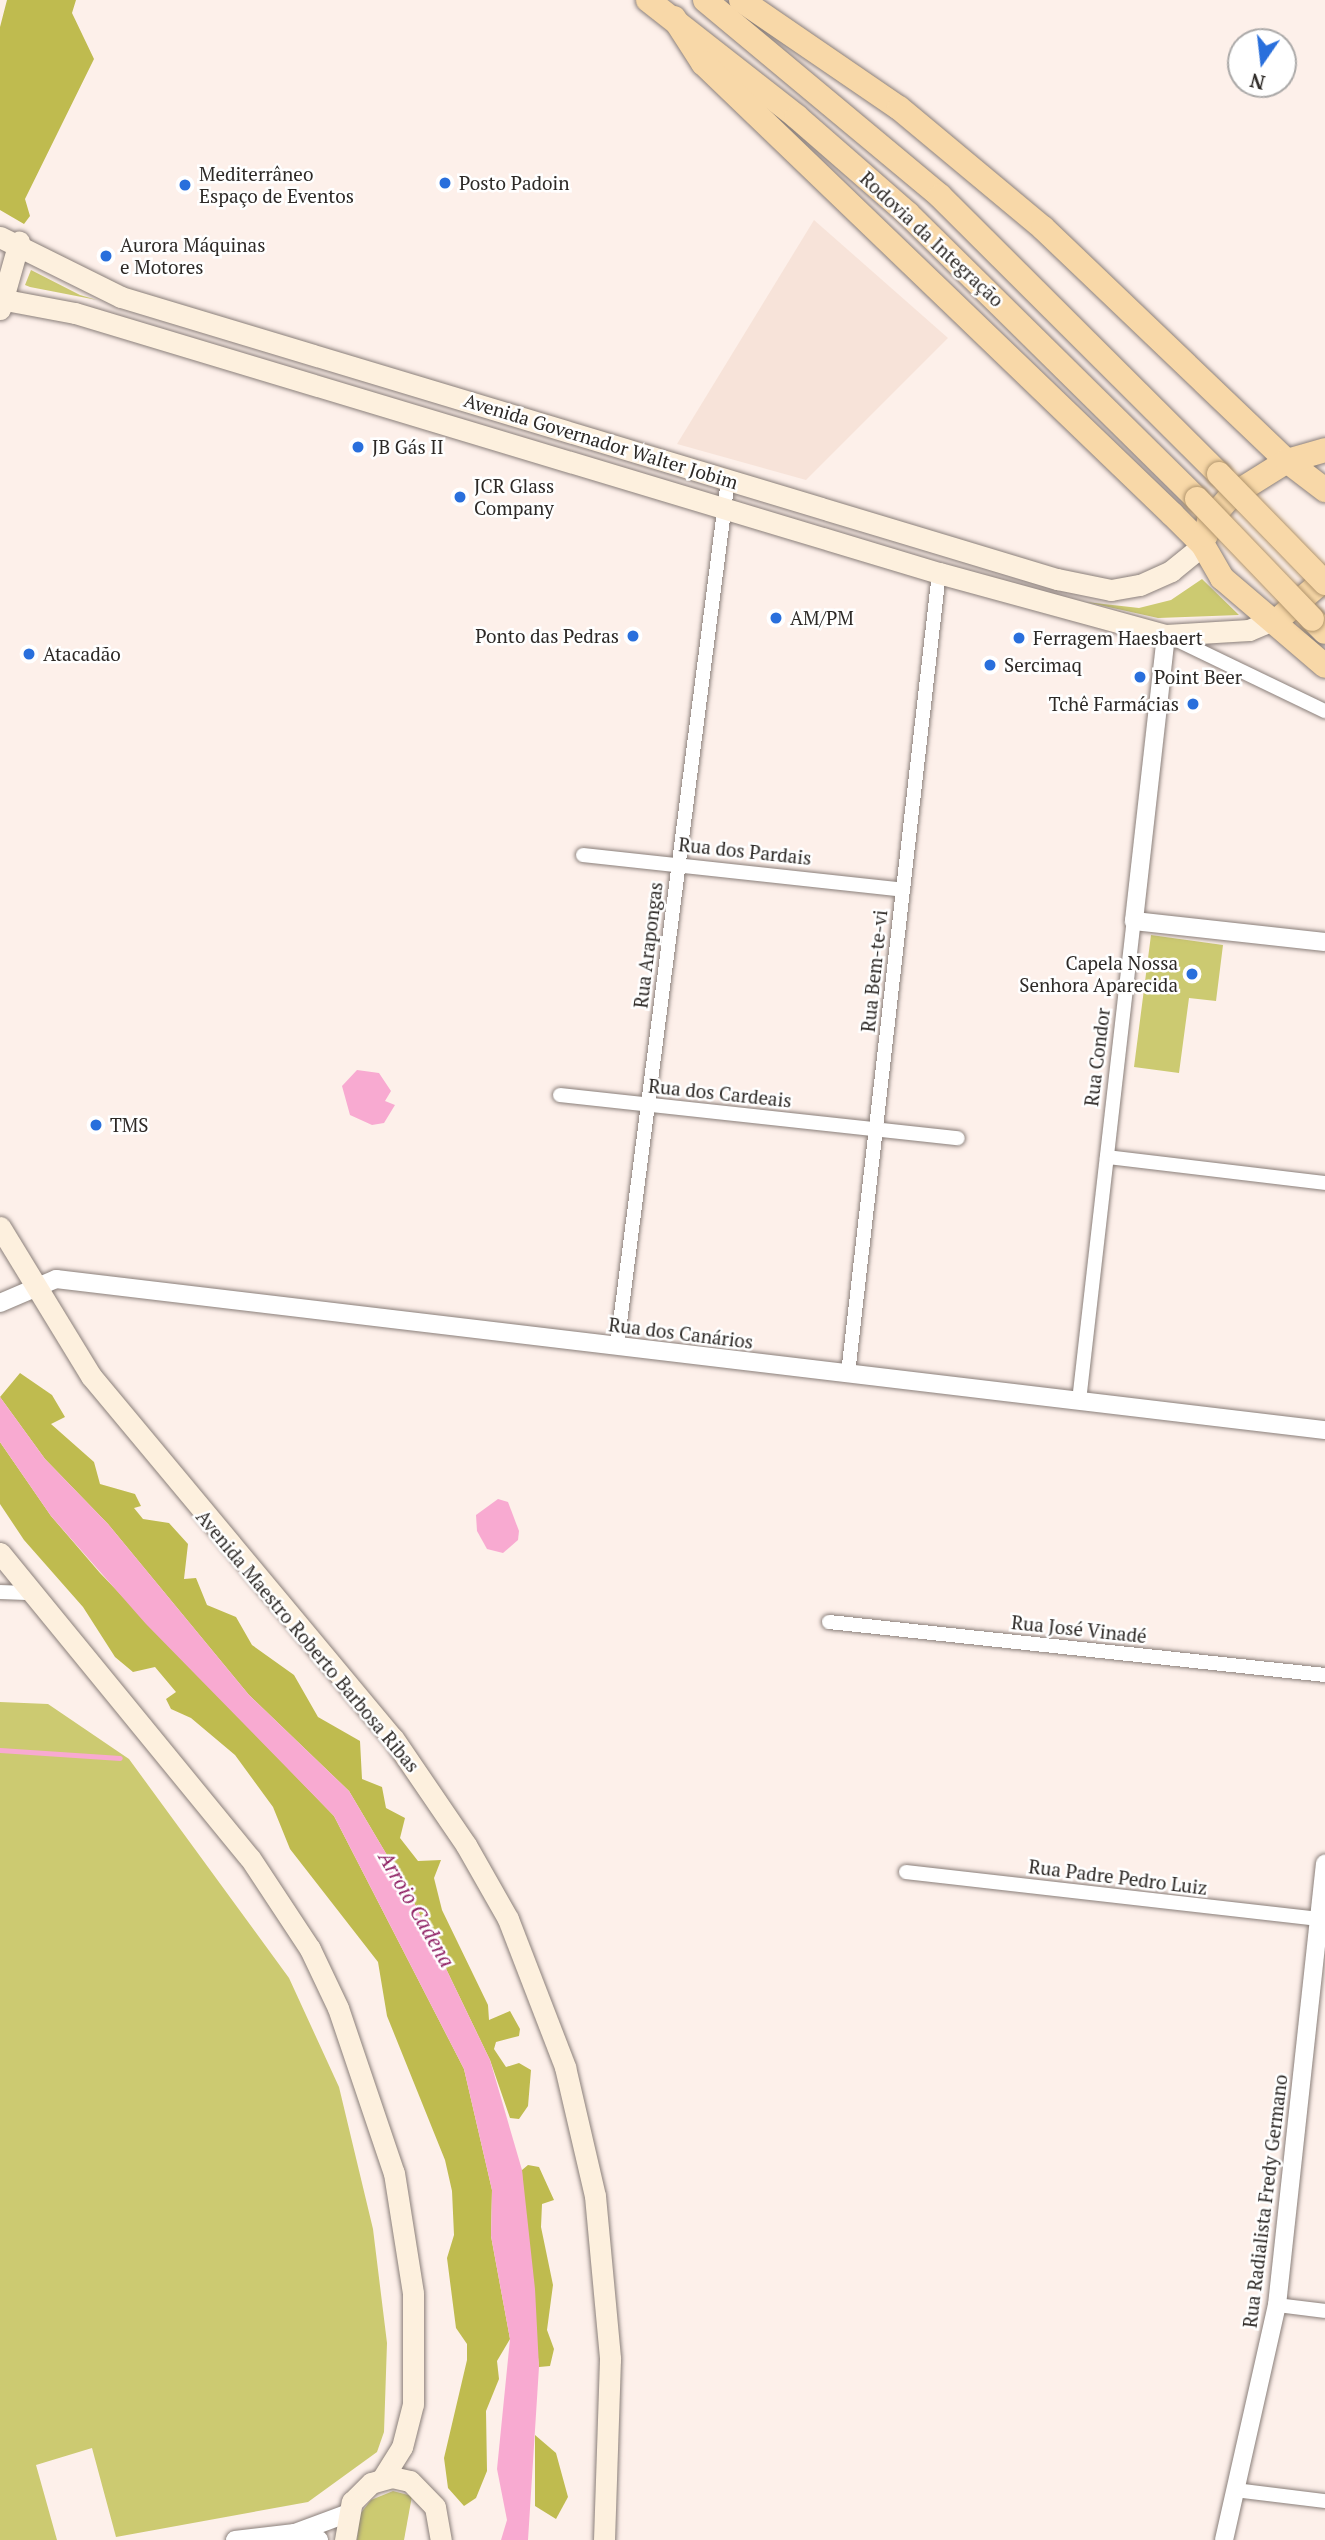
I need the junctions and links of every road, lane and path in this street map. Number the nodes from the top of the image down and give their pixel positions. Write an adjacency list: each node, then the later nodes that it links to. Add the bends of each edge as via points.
1 (648, 0): 4 (highway, Rodovia da Integração)
2 (705, 0): 14 (highway, Rodovia da Integração, bridge, via 940,196)
3 (741, 0): 8 (highway, via 899,108 1044,228)
4 (674, 18): 12 (highway, via 703,63); 16 (highway, Rodovia da Integração, bridge, via 908,214)
5 (9, 240): 6 (main road); 9 (main road, Avenida Governador Walter Jobim, via 121,297)
6 (1, 302): 11 (main road, Avenida Governador Walter Jobim, via 83,315)
7 (1325, 450): 8 (highway)
8 (1287, 461): 10 (highway); 12 (highway, via 1231,496 1209,521)
9 (728, 480): 11 (street, Rua Arapongas); 12 (main road, Avenida Governador Walter Jobim, via 1111,590 1171,571)
10 (1325, 490)
11 (723, 508): 13 (main road, Avenida Governador Walter Jobim); 21 (street, Rua Arapongas)
12 (1203, 545): 15 (highway, via 1223,578)
13 (939, 573): 17 (main road, Avenida Governador Walter Jobim); 22 (street, Rua Bem-te-vi)
14 (1325, 581): 15 (highway, via 1287,615)
15 (1272, 620): 17 (main road, Avenida Governador Walter Jobim, via 1249,630); 18 (highway)
16 (1318, 625)
17 (1166, 635): 19 (street, Avenida Governador Walter Jobim); 23 (street, Rua Condor)
18 (1325, 666)
19 (1325, 711)
20 (583, 855): 21 (street, Rua dos Pardais)
21 (678, 864): 22 (street, Rua dos Pardais); 26 (street, Rua Arapongas)
22 (903, 890): 27 (street, Rua Bem-te-vi)
23 (1134, 921): 24 (street); 29 (street, Rua Condor)
24 (1325, 942)
25 (560, 1095): 26 (street, Rua dos Cardeais)
26 (648, 1105): 27 (street, Rua dos Cardeais); 34 (street, Rua Arapongas)
27 (875, 1130): 28 (street, Rua dos Cardeais); 35 (street, Rua Bem-te-vi)
28 (958, 1138)
29 (1107, 1157): 30 (street); 36 (street, Rua Condor)
30 (1325, 1183)
31 (0, 1227): 32 (main road, Avenida Maestro Roberto Barbosa Ribas)
32 (34, 1284): 33 (street); 34 (street, Rua dos Canários, via 62,1279); 57 (main road, Avenida Maestro Roberto Barbosa Ribas, via 99,1387 393,1738 467,1845 508,1919 565,2067 595,2196 610,2359)
33 (0, 1303)
34 (617, 1346): 35 (street, Rua dos Canários)
35 (848, 1374): 36 (street, Rua dos Canários)
36 (1079, 1401): 37 (street, Rua dos Canários)
37 (1325, 1430)
38 (0, 1553): 40 (main road)
39 (0, 1592): 40 (street)
40 (33, 1593): 48 (main road, via 250,1858 310,1949 338,2008 394,2173 413,2293 413,2404 402,2447)
41 (829, 1622): 42 (street, Rua José Vinadé)
42 (1325, 1675)
43 (1325, 1864): 45 (street, Rua Radialista Fredy Germano)
44 (906, 1872): 45 (street, Rua Padre Pedro Luiz)
45 (1322, 1919): 46 (street, Rua Radialista Fredy Germano)
46 (1277, 2305): 47 (street); 49 (street, Rua Radialista Fredy Germano)
47 (1325, 2311)
48 (383, 2478): 51 (main road, via 360,2491); 53 (main road, via 410,2481 435,2507)
49 (1235, 2490): 50 (street); 58 (street, Rua Radialista Fredy Germano)
50 (1325, 2501)
51 (346, 2514): 52 (street); 56 (main road)
52 (295, 2533): 54 (street); 55 (street)
53 (446, 2535)
54 (235, 2540)
55 (319, 2540)
56 (345, 2540)
57 (604, 2540)
58 (1224, 2540)

